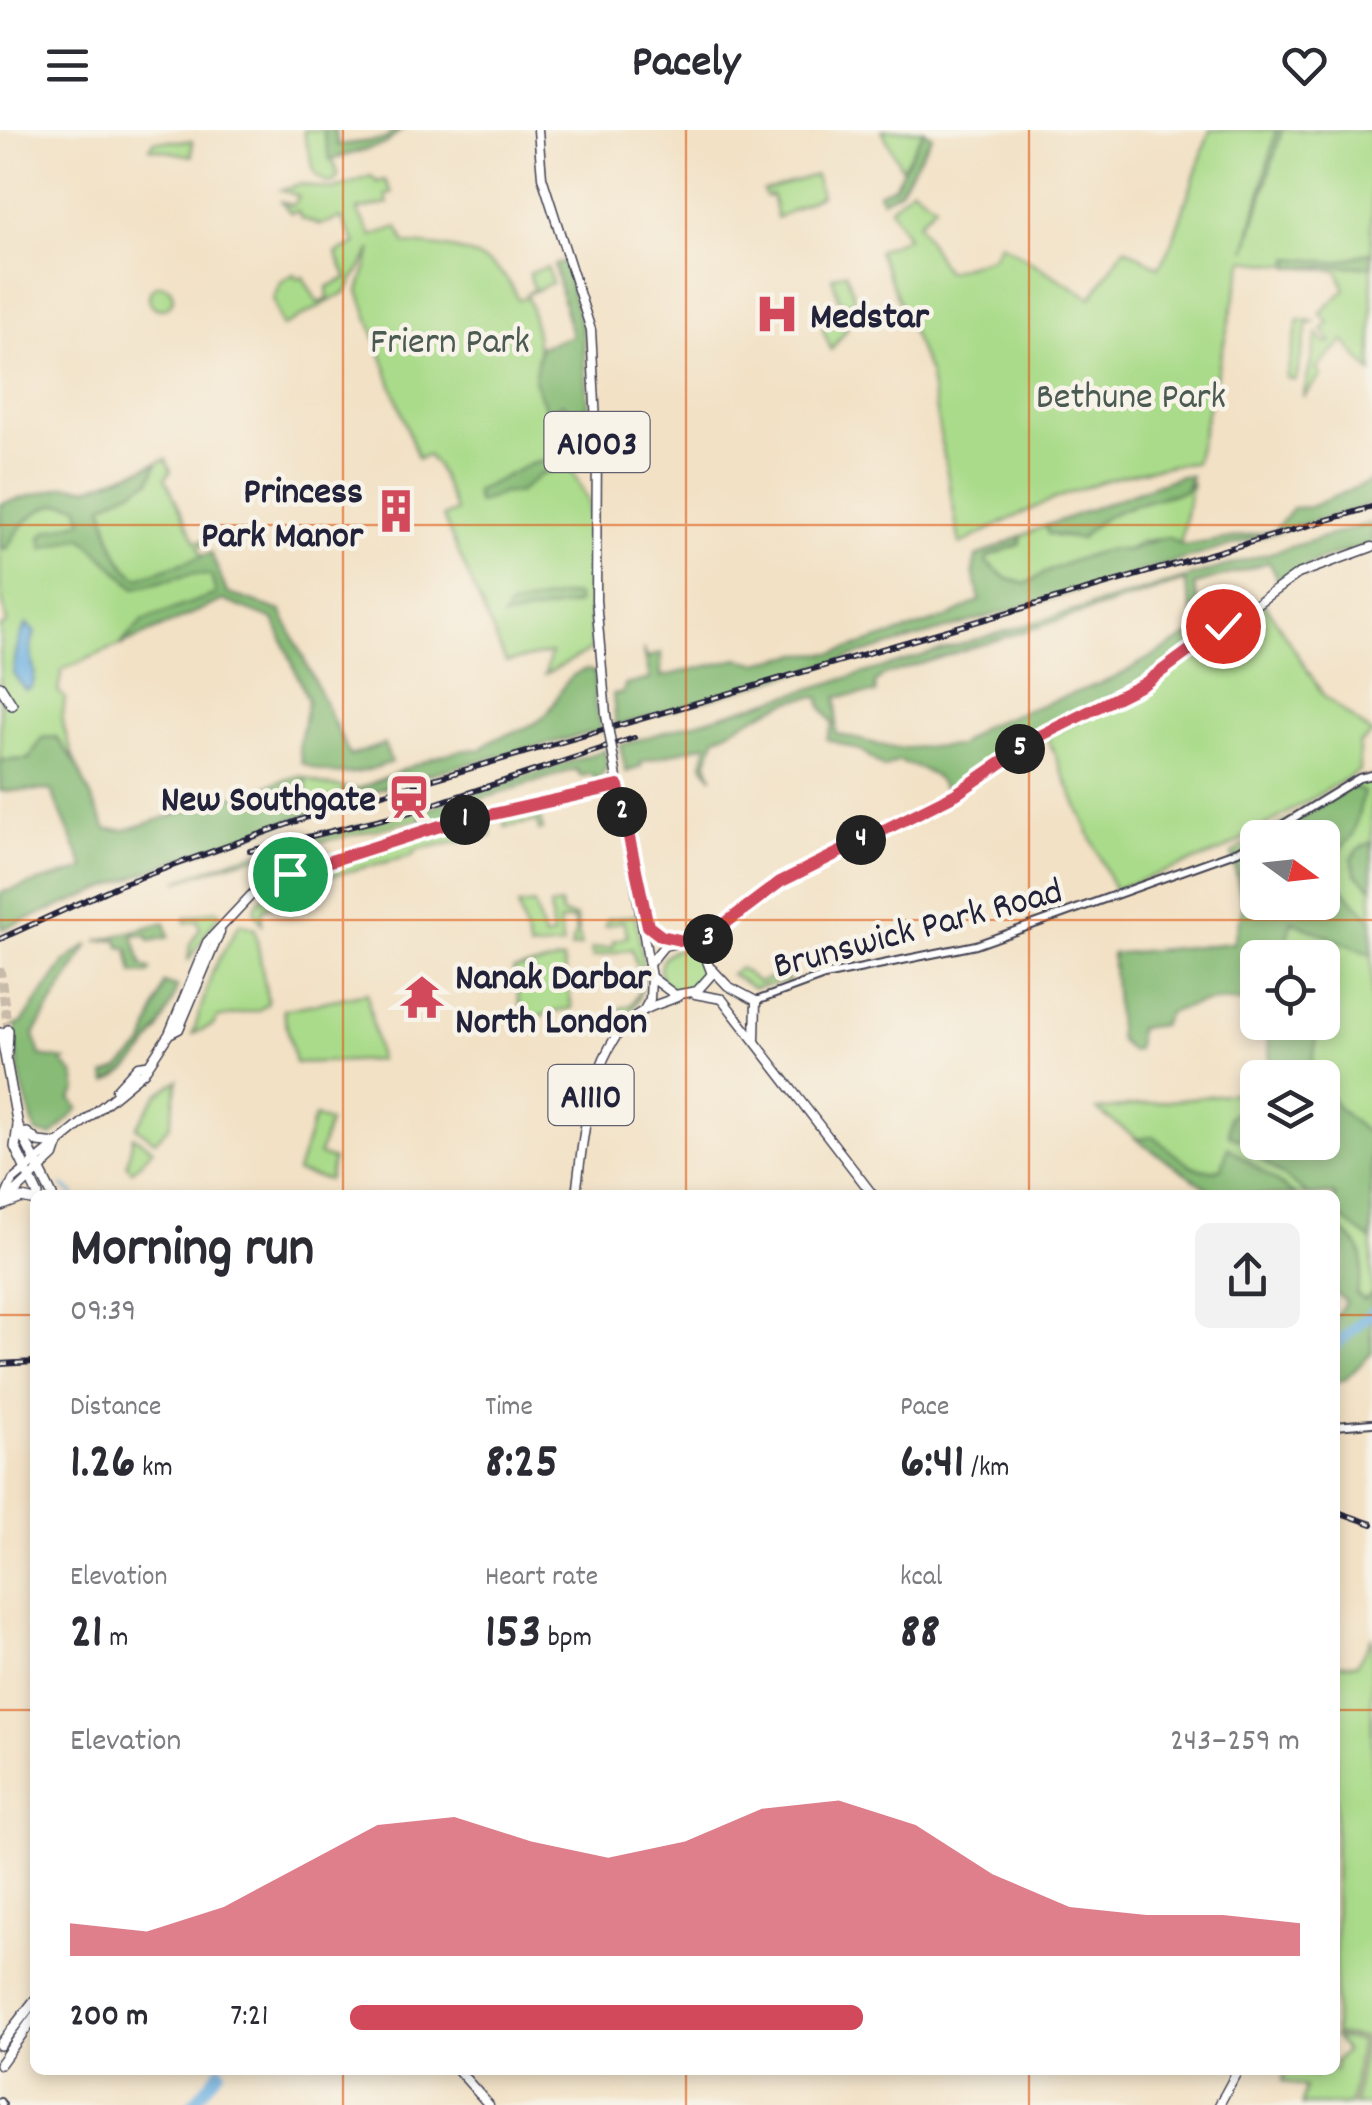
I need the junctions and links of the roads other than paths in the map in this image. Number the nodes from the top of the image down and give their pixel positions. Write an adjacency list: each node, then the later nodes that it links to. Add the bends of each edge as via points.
1 (538, 130): 6 (main road, A1003, bridge, via 542,177 592,330 595,589)
2 (1372, 547): 10 (main road, via 1298,574 1144,684 1040,736 918,815 781,882)
3 (0, 686): 4 (highway)
4 (12, 704)
5 (1372, 775): 7 (street, Brunswick Park Road)
6 (618, 786): 9 (main road, A1003); 11 (main road, via 461,821 306,868 256,890)
7 (1289, 820)
8 (1240, 851): 19 (street, Brunswick Park Road, via 1017,932 824,976)
9 (642, 912): 12 (main road, via 654,932); 14 (main road, A1003)
10 (725, 926): 12 (main road, via 703,942); 13 (main road, via 712,945)
11 (221, 928): 15 (main road); 16 (main road)
12 (684, 944): 13 (main road, via 702,950); 14 (main road, via 660,949)
13 (710, 964): 17 (main road, via 705,985); 19 (main road, Brunswick Park Road, via 728,986)
14 (650, 972): 18 (main road, via 663,990); 20 (main road, A1110)
15 (204, 973): 16 (main road); 24 (main road, via 179,1028)
16 (189, 980): 24 (main road)
17 (691, 994): 18 (main road); 22 (main road, via 718,996)
18 (680, 996): 20 (main road, A1110)
19 (756, 1001): 21 (main road)
20 (644, 1010): 32 (main road, A1110, via 612,1047 591,1094)
21 (755, 1014): 22 (main road, via 747,1020); 25 (main road)
22 (732, 1015): 25 (main road)
23 (5, 1032): 26 (highway)
24 (169, 1034): 27 (main road, via 144,1072)
25 (757, 1044): 33 (main road)
26 (20, 1129): 27 (highway, via 38,1142); 28 (highway)
27 (58, 1144): 28 (main road)
28 (32, 1166): 29 (highway); 31 (highway); 35 (main road, via 10,1184)
29 (30, 1180): 30 (highway); 35 (main road)
30 (33, 1190)
31 (49, 1190)
32 (577, 1190)
33 (869, 1190)
34 (30, 1198): 35 (highway)
35 (1, 1206)
36 (1372, 1423): 37 (street)
37 (1340, 1426)
38 (30, 2008): 40 (highway)
39 (30, 2021): 40 (highway)
40 (5, 2046): 41 (highway)
41 (0, 2061)
42 (462, 2075): 44 (main road)
43 (1235, 2075): 45 (main road)
44 (489, 2105)
45 (1219, 2105)

